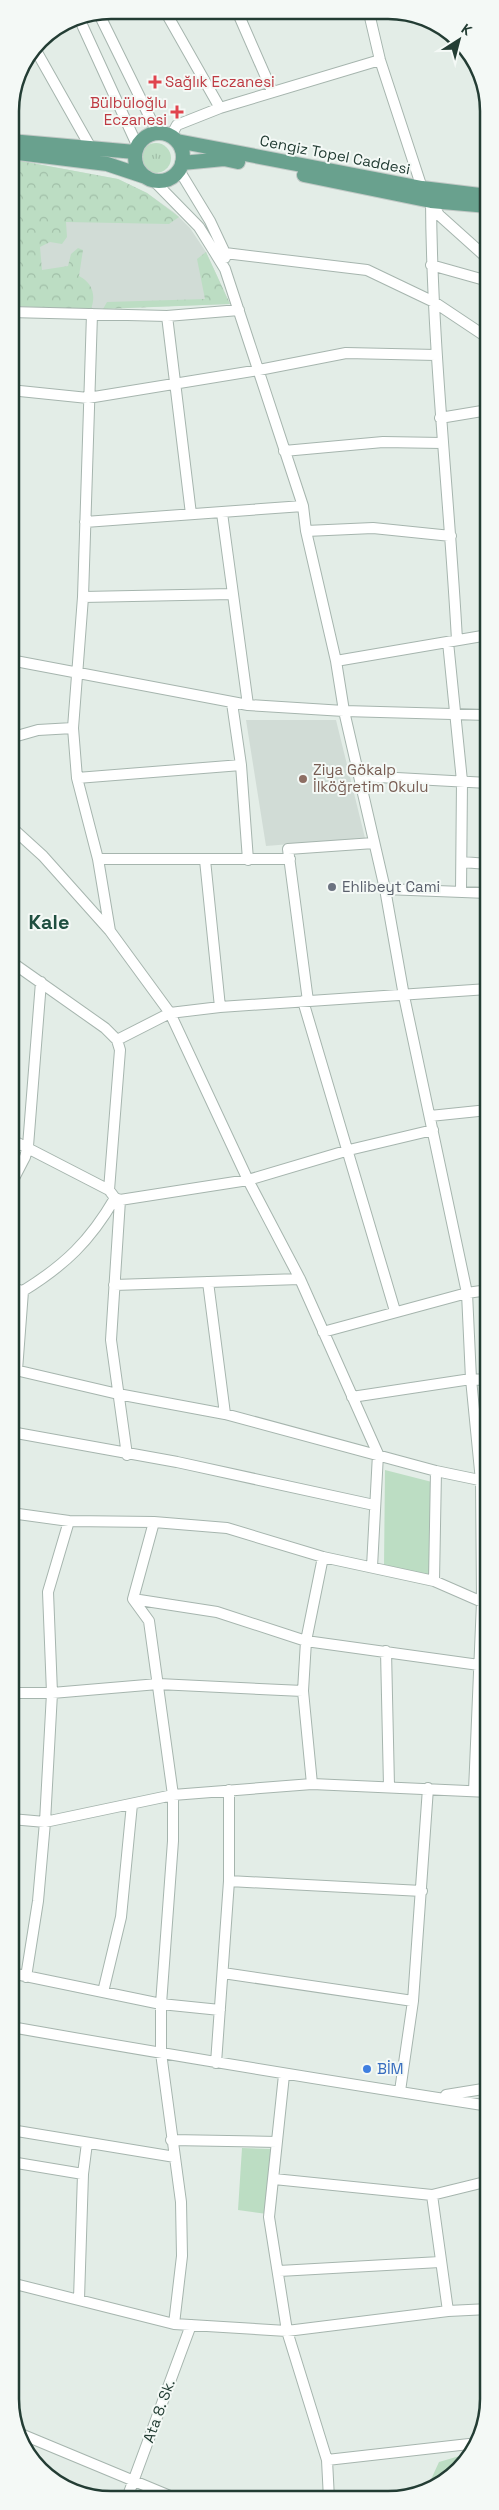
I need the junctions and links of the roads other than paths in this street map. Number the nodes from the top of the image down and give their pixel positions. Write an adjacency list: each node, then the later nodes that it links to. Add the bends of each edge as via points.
1 (170, 19): 9 (street)
2 (240, 19): 8 (street)
3 (370, 19): 7 (street)
4 (102, 20): 10 (street)
5 (82, 24): 15 (street)
6 (38, 55): 14 (street)
7 (380, 60): 8 (street); 18 (street)
8 (272, 91): 9 (street)
9 (220, 108): 11 (street, via 177,125)
10 (157, 132): 11 (main road); 15 (main road, via 149,134)
11 (174, 139): 16 (main road, via 183,155); 18 (main road, Cengiz Topel Caddesi)
12 (19, 143): 14 (main road)
13 (19, 144): 17 (main road, via 106,164)
14 (91, 148): 15 (main road)
15 (136, 148): 17 (main road, via 136,166)
16 (181, 166): 17 (main road, via 168,179); 20 (main road, Cengiz Topel Caddesi, via 224,159); 23 (street)
17 (150, 179): 25 (street, via 199,227)
18 (422, 188): 19 (main road, Cengiz Topel Caddesi)
19 (480, 195)
20 (431, 201): 21 (main road, Cengiz Topel Caddesi); 22 (street, via 439,214); 24 (street)
21 (480, 205)
22 (480, 252)
23 (225, 253): 25 (street); 27 (street, via 367,270)
24 (431, 266): 26 (street); 27 (street)
25 (225, 269): 28 (street)
26 (480, 279)
27 (434, 302): 32 (street); 33 (street)
28 (239, 310): 31 (street); 34 (street)
29 (19, 312): 30 (street)
30 (92, 314): 31 (street); 37 (street)
31 (167, 316): 35 (street)
32 (480, 333)
33 (436, 355): 34 (street, via 346,353); 39 (street)
34 (259, 370): 35 (street); 41 (street)
35 (175, 383): 37 (street); 44 (street)
36 (19, 391): 37 (street)
37 (88, 398): 45 (street)
38 (480, 411): 39 (street)
39 (440, 418): 40 (street)
40 (442, 443): 41 (street, via 382,442); 47 (street)
41 (284, 451): 42 (street)
42 (302, 506): 43 (street); 46 (street)
43 (222, 513): 44 (street); 48 (street)
44 (191, 514): 45 (street)
45 (85, 522): 49 (street)
46 (306, 531): 47 (street, via 373,528); 53 (street)
47 (451, 536): 51 (street)
48 (232, 594): 49 (street); 56 (street)
49 (83, 597): 54 (street)
50 (480, 636): 51 (street)
51 (453, 641): 53 (street); 58 (street)
52 (19, 662): 54 (street)
53 (336, 662): 57 (street)
54 (75, 672): 55 (street); 60 (street)
55 (232, 703): 56 (street); 62 (street)
56 (248, 705): 57 (street)
57 (344, 711): 58 (street); 63 (street)
58 (457, 715): 59 (street); 65 (street)
59 (480, 715)
60 (73, 728): 61 (street, via 38,730); 64 (street)
61 (19, 735)
62 (241, 765): 64 (street); 72 (street)
63 (360, 776): 65 (street); 68 (street)
64 (77, 778): 69 (street)
65 (462, 781): 66 (street); 73 (street)
66 (480, 782)
67 (19, 834): 78 (street, via 44,856)
68 (374, 843): 70 (street, via 288,849); 75 (street)
69 (98, 859): 71 (street); 78 (street)
70 (290, 859): 72 (street); 83 (street)
71 (205, 860): 72 (street); 84 (street)
72 (248, 860)
73 (462, 862): 74 (street); 76 (street)
74 (480, 863)
75 (384, 889): 76 (street); 82 (street)
76 (461, 891): 77 (street)
77 (480, 892)
78 (110, 931): 85 (street)
79 (19, 967): 80 (street)
80 (41, 982): 86 (street); 91 (street)
81 (480, 990): 82 (street)
82 (404, 996): 83 (street); 88 (street)
83 (306, 1001): 84 (street); 92 (street)
84 (220, 1007): 85 (street)
85 (170, 1013): 86 (street); 94 (street)
86 (117, 1040): 95 (street, via 120,1050)
87 (480, 1111): 88 (street)
88 (430, 1116): 89 (street)
89 (433, 1130): 92 (street); 102 (street)
90 (19, 1142): 91 (street)
91 (28, 1146): 93 (street); 95 (street)
92 (349, 1150): 94 (street); 103 (street)
93 (19, 1169)
94 (248, 1180): 95 (street); 96 (street)
95 (115, 1196): 98 (street); 100 (street, via 88,1240 67,1261)
96 (300, 1279): 97 (street); 105 (street)
97 (208, 1282): 98 (street); 111 (street)
98 (114, 1285): 109 (street, via 111,1340)
99 (19, 1290): 100 (street)
100 (23, 1291): 104 (street)
101 (480, 1291): 102 (street)
102 (467, 1293): 103 (street); 107 (street)
103 (395, 1311): 105 (street)
104 (19, 1326)
105 (323, 1332): 110 (street)
106 (19, 1370): 109 (street)
107 (471, 1379): 108 (street); 110 (street); 113 (street)
108 (480, 1380)
109 (118, 1394): 111 (street); 115 (street)
110 (352, 1397): 114 (street)
111 (225, 1414): 114 (street)
112 (19, 1434): 115 (street)
113 (480, 1445)
114 (378, 1454): 116 (street); 118 (street)
115 (127, 1455): 118 (street, via 177,1462)
116 (436, 1471): 117 (street); 124 (street)
117 (480, 1481)
118 (374, 1506): 123 (street)
119 (19, 1514): 120 (street)
120 (69, 1521): 121 (street); 134 (street, via 48,1592)
121 (154, 1522): 122 (street, via 227,1528); 125 (street)
122 (323, 1557): 123 (street); 127 (street)
123 (372, 1566): 124 (street)
124 (434, 1581): 126 (street)
125 (133, 1598): 127 (street, via 217,1612); 131 (street, via 150,1621)
126 (480, 1601)
127 (306, 1641): 128 (street); 132 (street)
128 (386, 1651): 130 (street); 136 (street)
129 (480, 1655): 130 (street)
130 (479, 1665): 139 (street)
131 (158, 1684): 132 (street); 134 (street); 141 (street)
132 (302, 1691): 135 (street)
133 (19, 1693): 134 (street)
134 (52, 1693): 144 (street)
135 (312, 1784): 136 (street); 138 (street)
136 (389, 1786): 137 (street)
137 (428, 1788): 139 (street); 146 (street)
138 (229, 1790): 141 (street); 145 (street)
139 (474, 1791): 140 (street)
140 (480, 1791)
141 (173, 1795): 142 (street); 152 (street, via 173,1841)
142 (132, 1804): 144 (street); 150 (street, via 121,1917)
143 (19, 1820): 144 (street)
144 (45, 1822): 149 (street, via 38,1901)
145 (229, 1881): 146 (street); 147 (street)
146 (422, 1891): 151 (street)
147 (223, 1973): 151 (street); 153 (street)
148 (19, 1975): 149 (street)
149 (26, 1977): 150 (street)
150 (103, 1992): 152 (street)
151 (413, 2001): 159 (street)
152 (161, 2004): 153 (street); 155 (street)
153 (220, 2010): 156 (street)
154 (19, 2028): 155 (street)
155 (161, 2054): 156 (street); 163 (street)
156 (216, 2062): 157 (street)
157 (284, 2075): 159 (street); 164 (street)
158 (480, 2089): 160 (street)
159 (400, 2090): 160 (street)
160 (438, 2096): 161 (street)
161 (480, 2104)
162 (19, 2131): 165 (street)
163 (171, 2140): 164 (street); 166 (street)
164 (277, 2142): 169 (street)
165 (87, 2143): 166 (street); 168 (street)
166 (175, 2157): 178 (street, via 181,2202 182,2256)
167 (19, 2163): 168 (street)
168 (83, 2174): 175 (street)
169 (274, 2179): 171 (street); 173 (street, via 269,2217)
170 (480, 2183): 171 (street)
171 (432, 2195): 172 (street)
172 (440, 2262): 173 (street); 177 (street)
173 (279, 2271): 180 (street)
174 (19, 2286): 175 (street)
175 (79, 2299): 178 (street)
176 (480, 2310): 177 (street)
177 (448, 2311): 180 (street)
178 (174, 2324): 179 (street)
179 (191, 2325): 180 (street); 184 (street, Ata 8. Sk.)
180 (287, 2331): 183 (street)
181 (27, 2436): 184 (street)
182 (469, 2444): 183 (street)
183 (327, 2460): 187 (street)
184 (133, 2481): 185 (street, Ata 8. Sk.); 186 (street)
185 (129, 2491)
186 (158, 2491)
187 (329, 2491)

